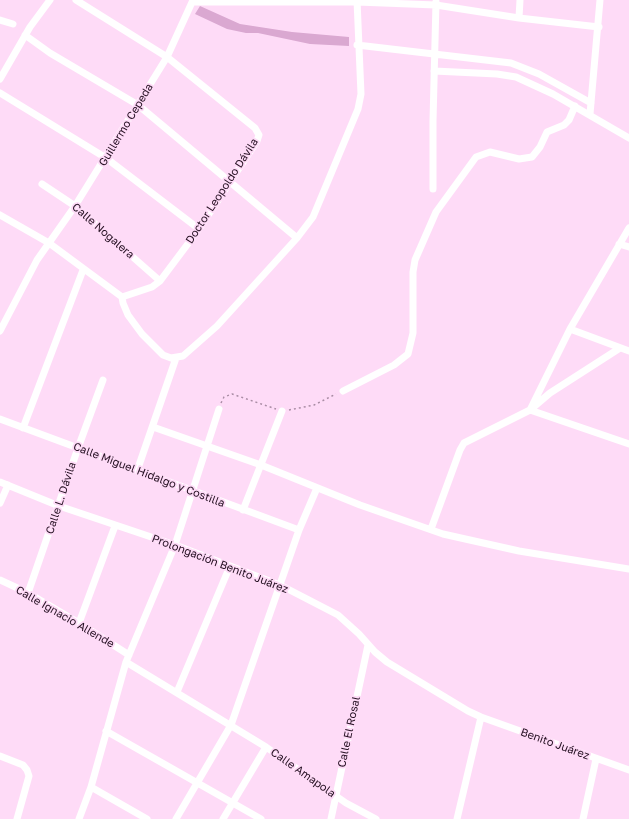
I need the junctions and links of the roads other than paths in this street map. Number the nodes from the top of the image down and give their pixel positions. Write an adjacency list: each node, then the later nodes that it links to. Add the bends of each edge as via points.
1 (50, 0): 13 (street)
2 (76, 0): 16 (street, Doctor Leopoldo Dávila)
3 (520, 0): 9 (street)
4 (600, 0): 12 (street)
5 (193, 1): 6 (street); 16 (street, Guillermo Cepeda)
6 (276, 1): 7 (street)
7 (357, 1): 8 (street); 14 (street)
8 (436, 2): 9 (street); 15 (street)
9 (519, 18): 12 (street)
10 (0, 20): 11 (street)
11 (13, 24)
12 (599, 27): 20 (street)
13 (26, 35): 18 (street); 21 (street, via 50,53)
14 (357, 45): 15 (street); 33 (street, via 361,94 356,117 316,211 308,226)
15 (434, 53): 17 (street); 20 (street, via 511,63 539,74)
16 (167, 57): 21 (street, Guillermo Cepeda); 26 (street, Doctor Leopoldo Dávila, via 258,133 257,141)
17 (434, 71): 22 (street, via 516,77); 28 (street)
18 (0, 79)
19 (0, 93): 25 (street)
20 (591, 103): 23 (street)
21 (138, 105): 25 (street, Guillermo Cepeda); 26 (street)
22 (575, 106): 23 (street); 46 (street, via 564,125 547,132 540,148 532,157 519,159 490,152 476,157 436,212 416,260 413,272 413,333 408,354 394,365)
23 (590, 114): 24 (street)
24 (629, 138)
25 (106, 158): 29 (street, Guillermo Cepeda); 32 (street)
26 (230, 182): 32 (street, Doctor Leopoldo Dávila); 33 (street)
27 (42, 184): 29 (street, Calle Nogalera)
28 (433, 189)
29 (75, 206): 34 (street, Guillermo Cepeda); 38 (street, Calle Nogalera)
30 (0, 214): 34 (street)
31 (629, 228): 35 (street)
32 (199, 229): 38 (street, Doctor Leopoldo Dávila)
33 (297, 238): 44 (street, via 217,326 189,352)
34 (49, 243): 37 (street); 41 (street, Guillermo Cepeda, via 22,285)
35 (619, 244): 36 (street); 40 (street)
36 (629, 247)
37 (83, 270): 39 (street); 52 (street)
38 (160, 281): 39 (street, Doctor Leopoldo Dávila, via 152,287)
39 (122, 297): 44 (street, via 125,309 142,334 163,356)
40 (570, 329): 42 (street); 48 (street)
41 (0, 331)
42 (620, 348): 43 (street); 48 (street, via 550,393)
43 (629, 351)
44 (176, 358): 51 (street)
45 (103, 380): 54 (street, Calle L. Dávila)
46 (343, 391)
47 (220, 409): 55 (street)
48 (530, 410): 53 (street); 66 (street, via 464,443)
49 (282, 411): 56 (street)
50 (0, 419): 52 (street, Calle Miguel Hidalgo y Costilla)
51 (153, 427): 55 (street); 57 (street)
52 (23, 428): 54 (street, Calle Miguel Hidalgo y Costilla)
53 (629, 444)
54 (78, 448): 57 (street, Calle Miguel Hidalgo y Costilla); 63 (street, Calle L. Dávila)
55 (208, 448): 56 (street); 61 (street)
56 (261, 465): 60 (street); 64 (street)
57 (137, 471): 61 (street, Calle Miguel Hidalgo y Costilla)
58 (0, 482): 59 (street, Prolongación Benito Juárez)
59 (8, 485): 62 (street); 63 (street, Prolongación Benito Juárez)
60 (317, 488): 66 (street); 67 (street)
61 (192, 491): 64 (street, Calle Miguel Hidalgo y Costilla); 68 (street)
62 (0, 503)
63 (59, 506): 65 (street, Prolongación Benito Juárez); 73 (street, Calle L. Dávila)
64 (243, 510): 67 (street, Calle Miguel Hidalgo y Costilla)
65 (116, 526): 68 (street, Prolongación Benito Juárez); 74 (street)
66 (431, 529): 70 (street, via 519,551)
67 (299, 530): 72 (street)
68 (175, 546): 69 (street, Prolongación Benito Juárez); 76 (street)
69 (230, 566): 72 (street, Prolongación Benito Juárez); 77 (street)
70 (629, 569)
71 (0, 580): 73 (street, Calle Ignacio Allende)
72 (280, 584): 75 (street, Prolongación Benito Juárez, via 338,615); 79 (street)
73 (28, 594): 74 (street, Calle Ignacio Allende)
74 (80, 623): 76 (street, Calle Ignacio Allende)
75 (368, 645): 78 (street, Prolongación Benito Juárez, via 387,662); 87 (street, Calle El Rosal)
76 (128, 659): 77 (street, Calle Ignacio Allende); 80 (street)
77 (176, 692): 79 (street, Calle Ignacio Allende)
78 (481, 718): 83 (street, Benito Juárez); 97 (street)
79 (231, 726): 81 (street, Calle Amapola); 85 (street)
80 (106, 731): 85 (street); 86 (street)
81 (266, 747): 87 (street, Calle Amapola); 88 (street)
82 (0, 756): 89 (street, via 23,765 29,776)
83 (596, 759): 84 (street, Benito Juárez); 98 (street)
84 (629, 770)
85 (197, 782): 88 (street); 92 (street)
86 (91, 787): 90 (street); 91 (street)
87 (336, 796): 95 (street, Calle El Rosal); 96 (street, Calle Amapola)
88 (232, 803): 93 (street); 94 (street)
89 (16, 819)
90 (79, 819)
91 (147, 819)
92 (176, 819)
93 (223, 819)
94 (260, 819)
95 (331, 819)
96 (376, 819)
97 (457, 819)
98 (583, 819)

